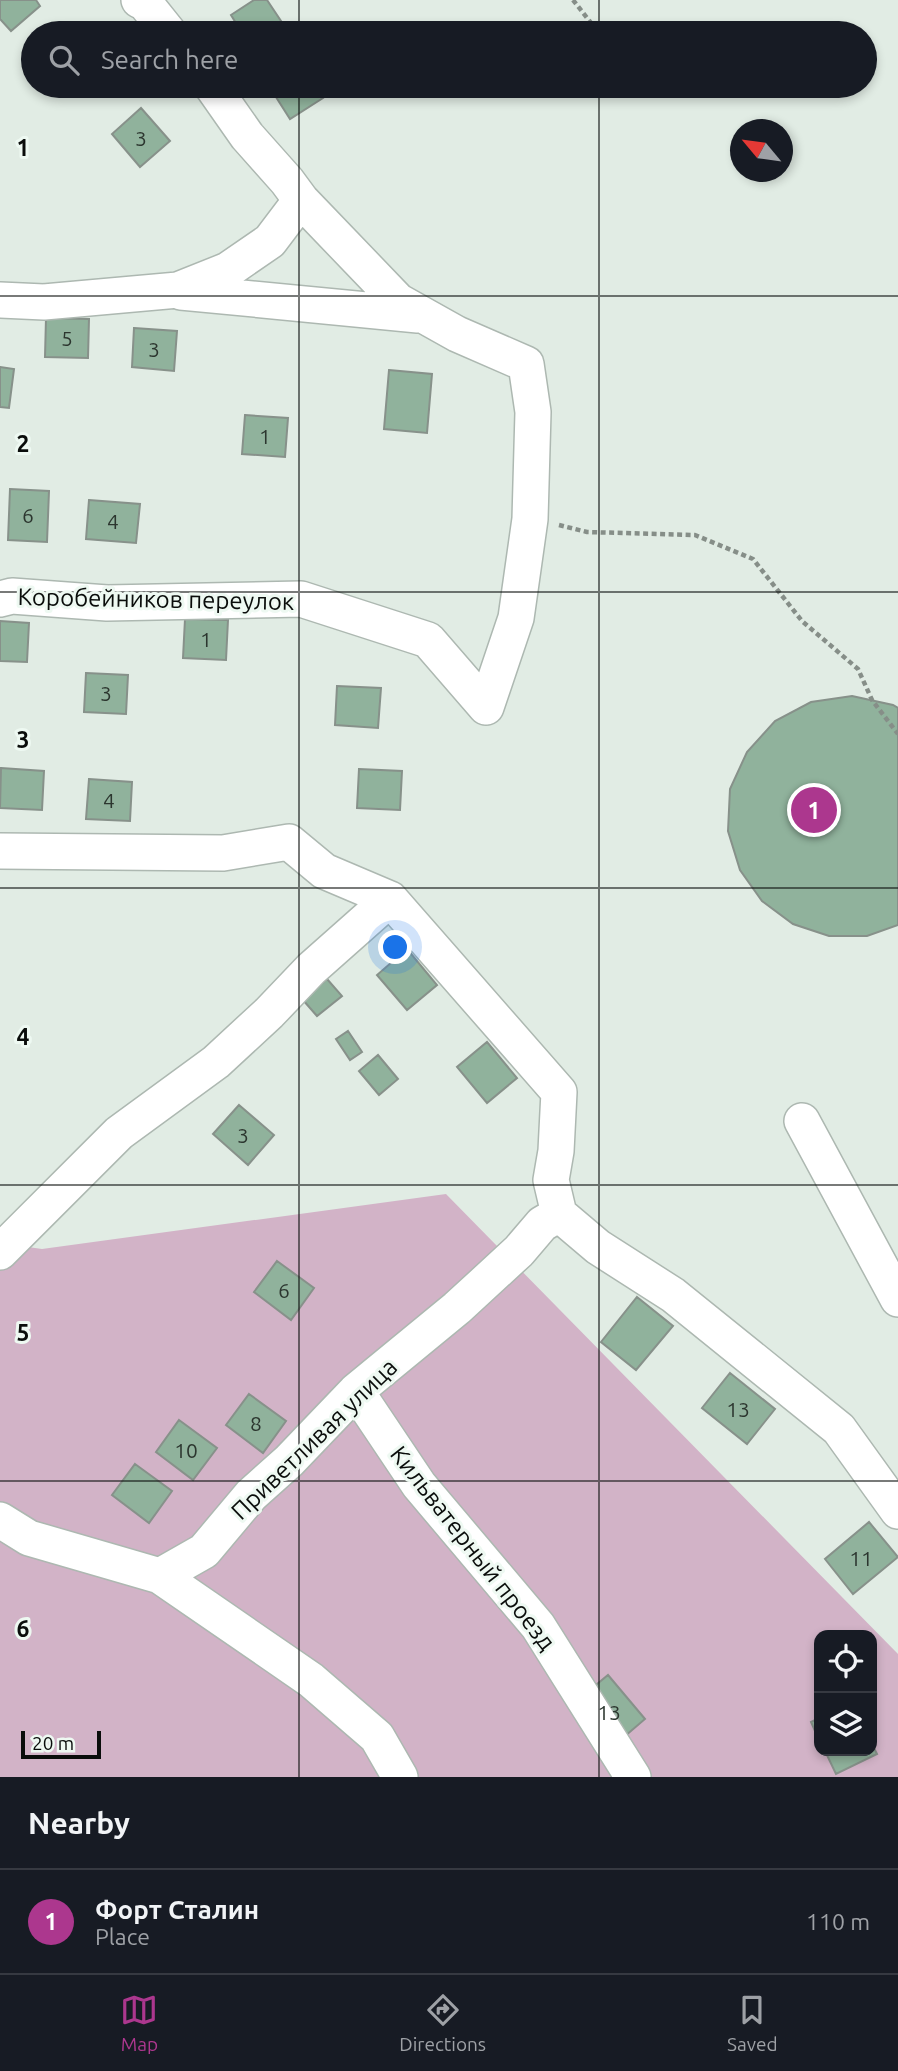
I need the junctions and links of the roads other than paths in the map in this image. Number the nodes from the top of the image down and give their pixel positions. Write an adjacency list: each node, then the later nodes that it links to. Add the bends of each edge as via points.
1 (139, 0): 2 (street)
2 (159, 21)
3 (220, 98): 4 (street)
4 (301, 200): 5 (street, via 270,241 228,270); 7 (street, via 391,295)
5 (171, 291): 6 (street, via 44,302); 7 (street)
6 (0, 300)
7 (422, 315): 8 (street, Коробейников переулок, via 526,364 533,412 530,519 516,618 486,707 428,640 301,599 107,603)
8 (0, 599)
9 (0, 851): 10 (street, via 223,853 289,842 324,871)
10 (390, 898): 12 (street, via 559,1092 551,1180); 13 (street, via 216,1062 118,1133)
11 (802, 1121): 14 (street)
12 (559, 1214): 15 (street, Приветливая улица, via 542,1224 457,1308); 16 (street, via 598,1247 673,1295 839,1429)
13 (0, 1252)
14 (898, 1299)
15 (356, 1391): 18 (street, Приветливая улица, via 251,1495 204,1551); 20 (street, Кильватерный проезд, via 419,1485 538,1626)
16 (898, 1511)
17 (0, 1520): 18 (street, via 29,1538)
18 (160, 1576): 19 (street, via 311,1680 377,1737)
19 (400, 1777)
20 (633, 1777)

